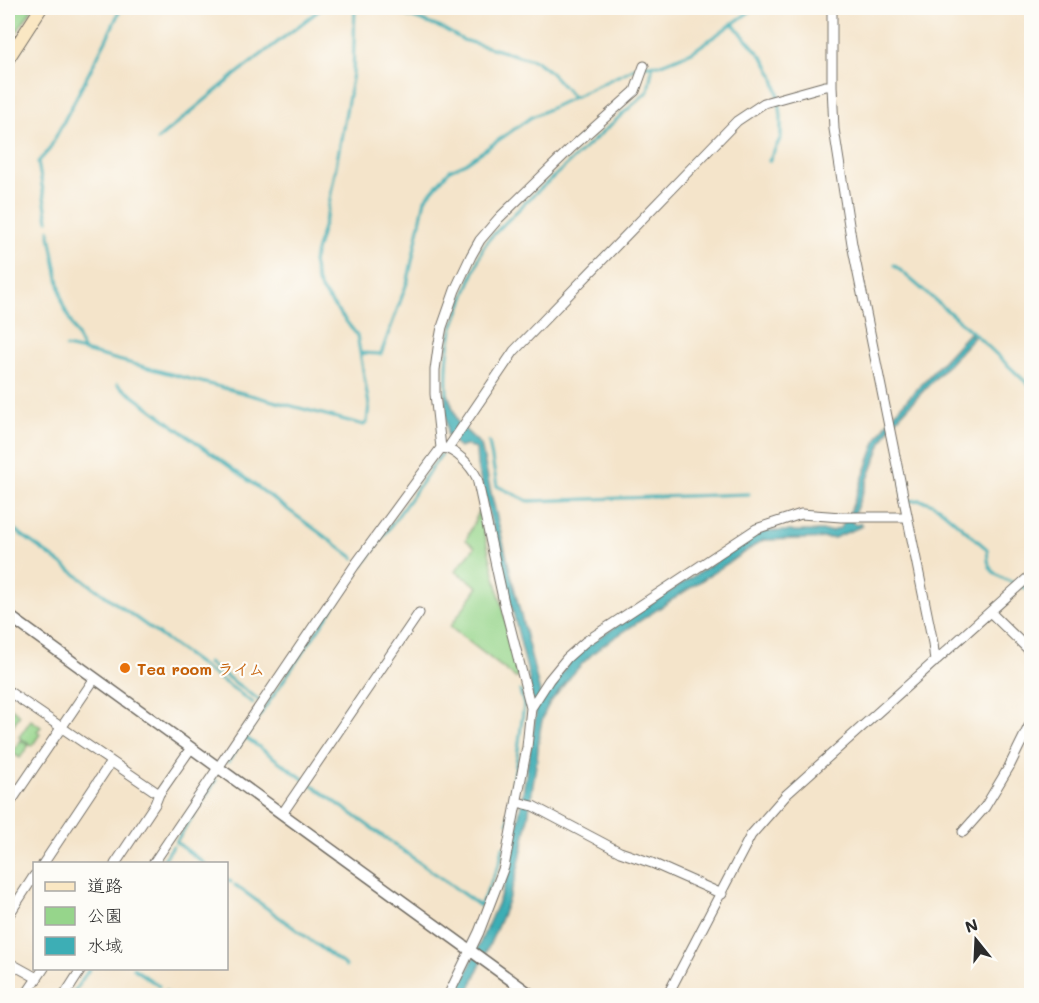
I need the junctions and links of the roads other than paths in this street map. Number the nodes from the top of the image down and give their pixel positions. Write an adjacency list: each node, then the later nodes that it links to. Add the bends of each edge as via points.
1 (41, 8): 3 (main road)
2 (832, 8): 5 (street)
3 (8, 59)
4 (644, 66): 6 (street, via 634,91 499,218 471,256 442,327 435,370 435,394)
5 (832, 86): 6 (street, via 764,103 737,121 514,351); 7 (street, via 834,129 852,244)
6 (446, 446): 16 (street, via 472,468 477,478); 21 (street, via 355,565)
7 (907, 517): 13 (street); 16 (street, via 801,514 756,529 585,642 567,658)
8 (1032, 574): 9 (street)
9 (990, 612): 12 (street); 13 (street)
10 (419, 613): 25 (street)
11 (8, 615): 14 (street)
12 (1032, 653)
13 (935, 662): 31 (street, via 787,794 751,835)
14 (95, 678): 18 (street); 19 (street)
15 (9, 694): 18 (street)
16 (532, 707): 23 (street)
17 (1032, 720): 26 (street, via 985,807)
18 (62, 728): 20 (street); 24 (street)
19 (191, 748): 21 (street); 22 (street)
20 (111, 762): 22 (street); 27 (street)
21 (219, 768): 25 (street); 29 (street)
22 (159, 794): 28 (street)
23 (518, 803): 31 (street, via 533,806 620,852); 33 (street, via 504,867)
24 (8, 806)
25 (282, 814): 33 (street)
26 (963, 832)
27 (44, 862)
28 (116, 862)
29 (154, 862)
30 (33, 878): 32 (street)
31 (722, 894): 42 (street)
32 (8, 916)
33 (471, 952): 40 (street); 41 (street)
34 (8, 962): 37 (street)
35 (43, 970): 37 (street)
36 (81, 970): 39 (street)
37 (37, 978): 38 (street)
38 (25, 996)
39 (64, 996)
40 (448, 996)
41 (533, 996)
42 (667, 996)

